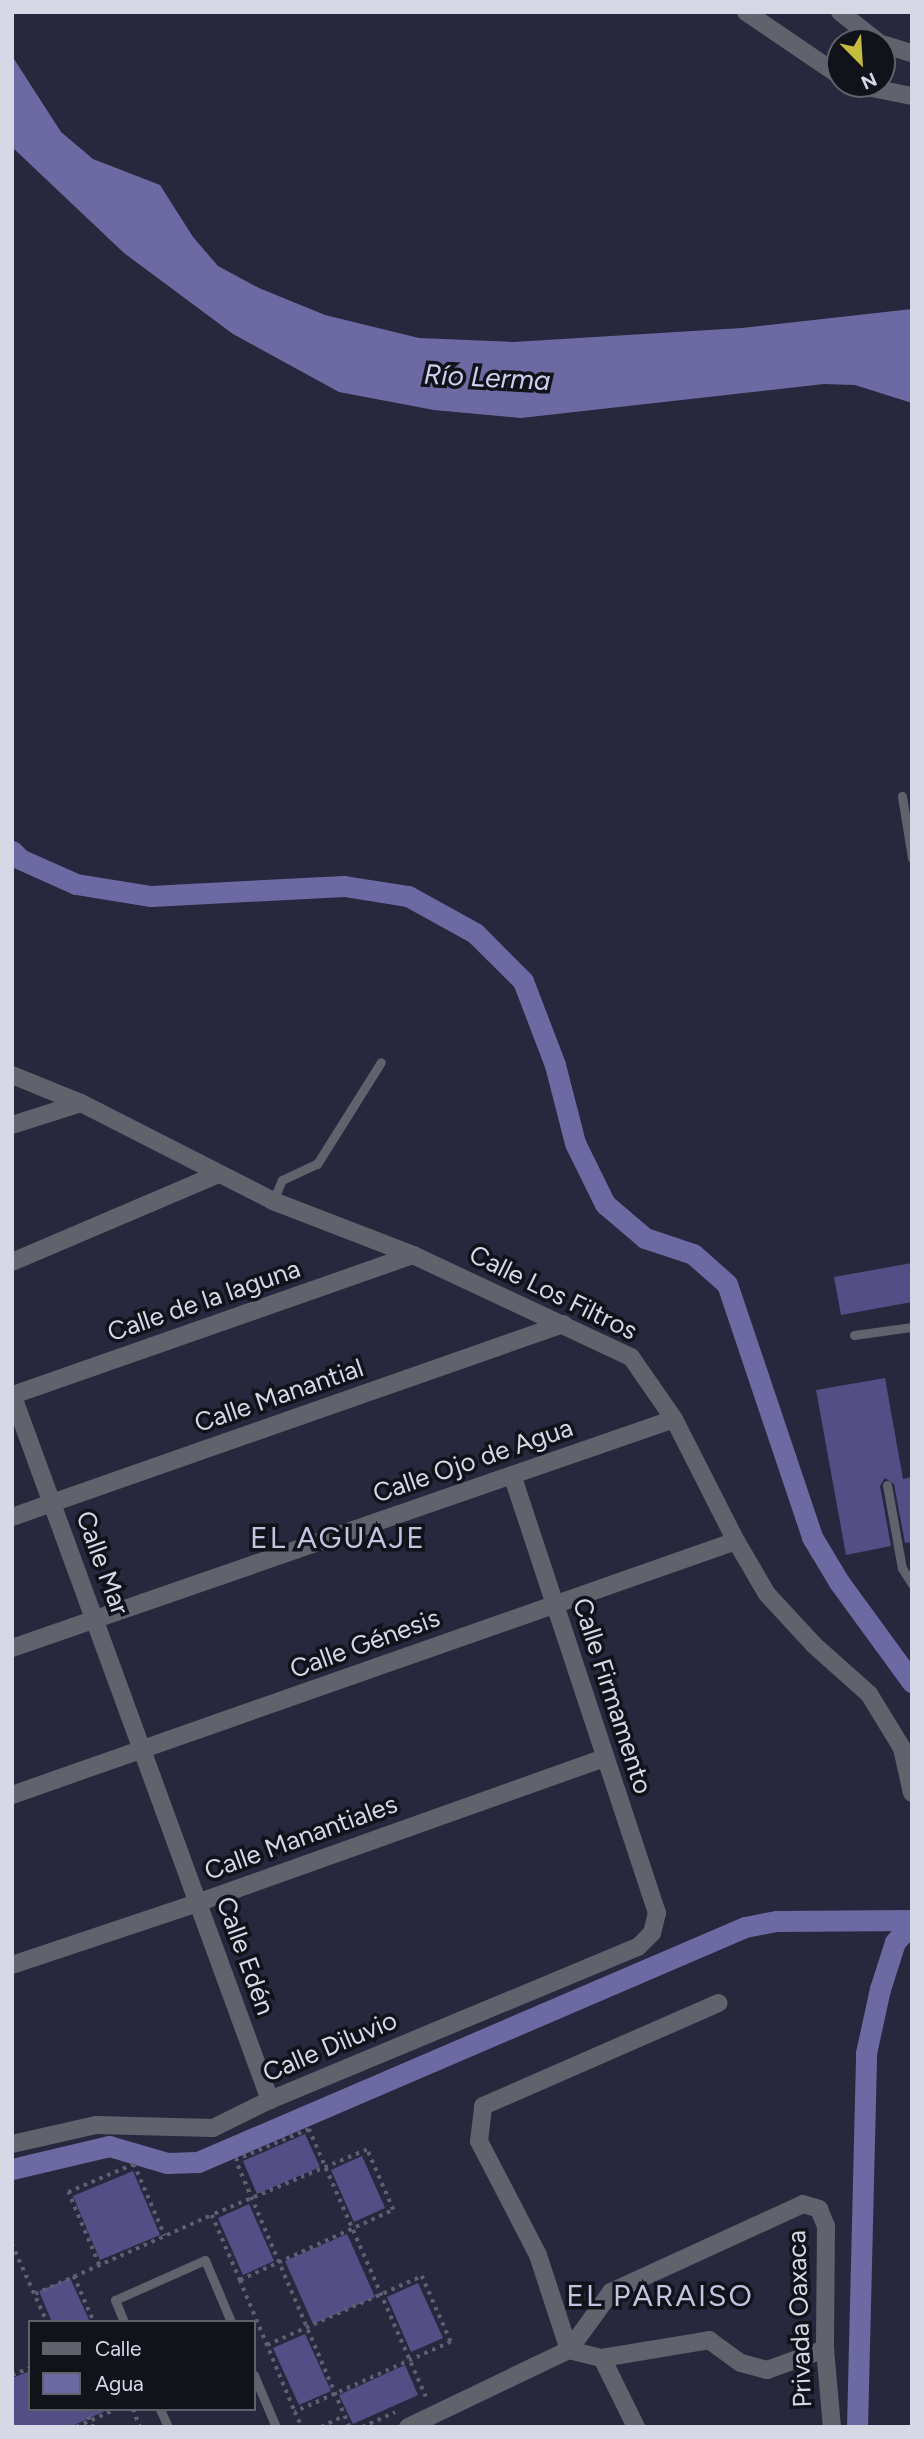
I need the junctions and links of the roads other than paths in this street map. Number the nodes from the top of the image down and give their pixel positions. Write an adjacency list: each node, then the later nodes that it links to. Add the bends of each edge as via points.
1 (747, 12): 4 (street)
2 (840, 12): 3 (street)
3 (861, 28)
4 (826, 66)
5 (902, 796): 6 (lane)
6 (912, 858)
7 (381, 1062): 12 (lane, via 317,1164 282,1180)
8 (12, 1075): 9 (street, Calle Los Filtros)
9 (81, 1103): 10 (street); 11 (street, Calle Los Filtros)
10 (12, 1125)
11 (218, 1174): 12 (street, Calle Los Filtros); 14 (street)
12 (273, 1201): 13 (street, Calle Los Filtros)
13 (413, 1255): 15 (street, Calle Los Filtros); 18 (street, Calle de la laguna)
14 (12, 1262)
15 (564, 1324): 19 (street, Calle Los Filtros, via 631,1357); 23 (street, Calle Manantial)
16 (912, 1327): 17 (lane)
17 (854, 1335)
18 (13, 1394): 20 (street, Calle Mar)
19 (674, 1419): 21 (street, Calle Ojo de Agua); 25 (street, Calle Los Filtros)
20 (19, 1429): 23 (street, Calle Mar)
21 (512, 1475): 27 (street, Calle Firmamento); 28 (street, Calle Ojo de Agua)
22 (887, 1485): 26 (lane, via 902,1568)
23 (52, 1502): 24 (street, Calle Manantial); 28 (street, Calle Mar)
24 (12, 1517)
25 (736, 1541): 27 (street, Calle Génesis); 32 (street, Calle Los Filtros, via 767,1594 814,1645 869,1694 902,1748)
26 (912, 1584)
27 (554, 1605): 30 (street, Calle Génesis); 31 (street, Calle Firmamento)
28 (95, 1620): 29 (street, Calle Ojo de Agua); 30 (street, Calle Mar)
29 (12, 1648)
30 (143, 1751): 33 (street, Calle Génesis); 34 (street, Calle Edén)
31 (605, 1758): 34 (street, Calle Manantiales); 35 (street, Calle Firmamento, via 657,1913)
32 (912, 1793)
33 (12, 1796)
34 (197, 1903): 36 (street, Calle Manantiales); 38 (street, Calle Edén)
35 (652, 1933): 38 (street, Calle Diluvio, via 638,1947)
36 (12, 1965)
37 (719, 2003): 43 (street, via 483,2106 480,2141 538,2255)
38 (270, 2100): 39 (street, Calle Diluvio, via 213,2128 96,2125)
39 (12, 2144)
40 (123, 2320): 41 (lane, via 115,2300 205,2260)
41 (230, 2320)
42 (825, 2349): 43 (street, Privada Oaxaca, via 826,2226 819,2209 803,2204 611,2292); 44 (street, via 767,2370 741,2363 709,2340); 49 (street, Privada Oaxaca)
43 (569, 2350): 44 (street); 47 (street)
44 (602, 2358): 48 (street)
45 (256, 2380): 46 (lane)
46 (276, 2427)
47 (408, 2427)
48 (636, 2427)
49 (832, 2427)

